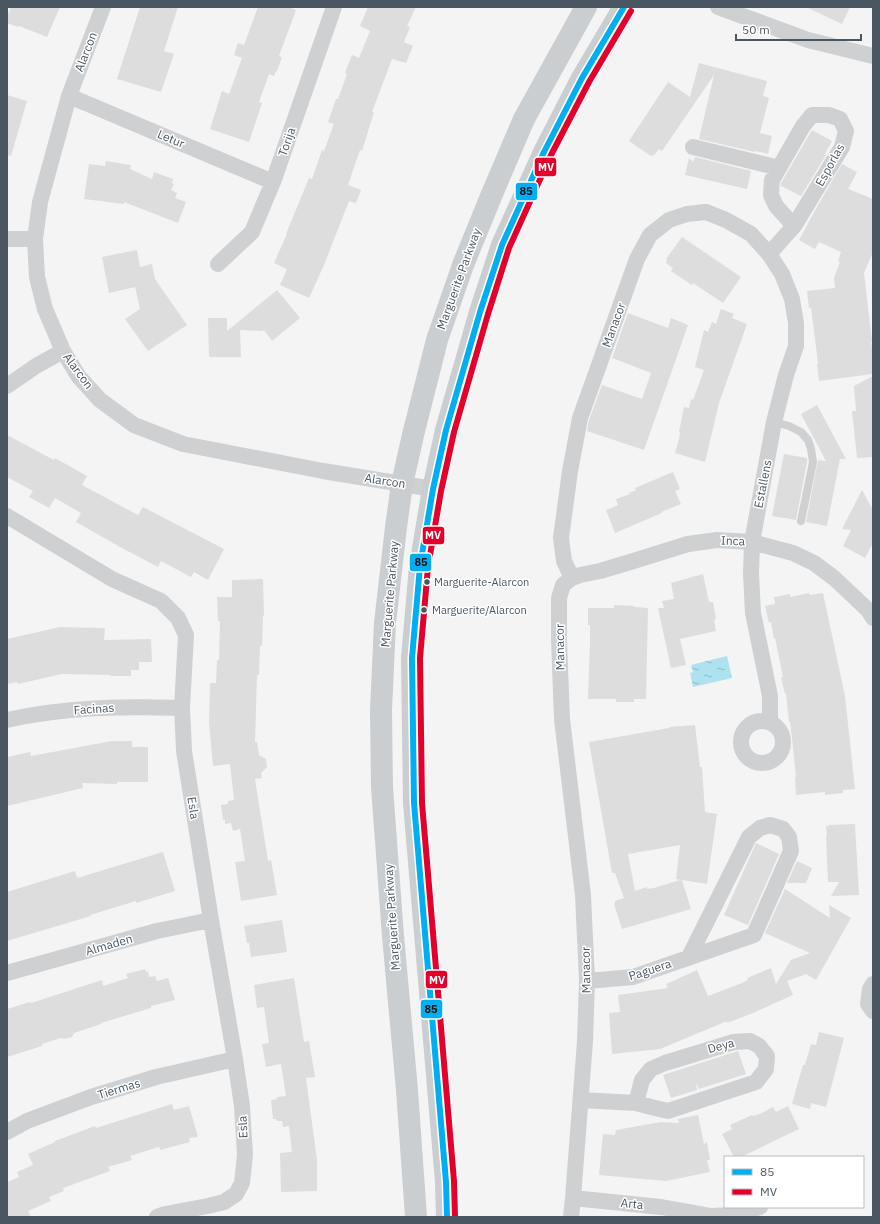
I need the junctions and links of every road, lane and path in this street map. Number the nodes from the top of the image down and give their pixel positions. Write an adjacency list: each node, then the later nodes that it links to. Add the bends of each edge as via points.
1 (104, 7): 9 (street, Alarcon)
2 (334, 7): 12 (street, Torija)
3 (586, 7): 21 (main road, Marguerite Parkway, via 524,119 463,266 437,340)
4 (624, 7): 22 (main road, via 582,78 544,152 502,245 448,422)
5 (718, 7): 7 (street)
6 (748, 7): 7 (street)
7 (764, 25): 8 (street, via 808,40)
8 (873, 56)
9 (69, 96): 12 (street, Letur); 14 (street, Alarcon, via 40,202)
10 (693, 147): 11 (street)
11 (779, 168): 13 (street, Esporlas, via 772,180 771,195 776,206); 13 (street, Esporlas, via 812,115 829,115 840,119 846,131 842,147)
12 (274, 182): 17 (street, Torija, via 252,232)
13 (794, 226): 16 (street, Esporlas)
14 (35, 239): 15 (street); 18 (street, Alarcon, via 37,277 45,309)
15 (7, 240)
16 (769, 254): 20 (street, Estallens, via 782,274 792,298 796,323 796,346); 26 (street, Manacor, via 751,234 706,212 669,220 650,235 637,259 580,418 561,538 564,561)
17 (218, 264)
18 (63, 351): 19 (street); 21 (street, Alarcon, via 79,377 100,400 134,425 183,444)
19 (7, 386)
20 (774, 422): 24 (lane, via 801,432 811,449 813,462); 25 (street, Estallens)
21 (402, 484): 22 (street, Alarcon); 44 (main road, Marguerite Parkway, via 385,623 381,710 382,787)
22 (433, 489): 45 (main road, via 420,566 412,658 412,716 414,802)
23 (7, 516): 28 (street, Esla, via 112,579 161,601 178,618 186,635)
24 (801, 521)
25 (752, 542): 26 (street, Inca, via 717,540 688,544); 27 (street, Inca, via 793,553 814,563); 30 (street, Estallens, via 750,574 753,613 770,696)
26 (572, 578): 34 (street, Manacor, via 563,586 560,598 559,640 562,719 583,895)
27 (871, 611)
28 (182, 708): 29 (street, Facinas, via 89,708); 31 (street, Esla, via 184,750)
29 (7, 720)
30 (770, 721)
31 (211, 920): 33 (street, Almaden, via 157,931); 37 (street, Esla)
32 (689, 957): 32 (street, Paguera, via 754,935 791,852 789,837 783,829 770,825 760,828 749,837); 34 (street, Paguera, via 633,977)
33 (7, 973)
34 (587, 981): 38 (street, Manacor)
35 (873, 984): 36 (street, via 868,1004)
36 (873, 1011)
37 (235, 1059): 40 (street, Tiermas, via 156,1077 91,1097 27,1121); 43 (street, Esla, via 242,1106 245,1155 242,1183 236,1194 224,1202)
38 (580, 1100): 39 (street, Deya); 41 (street, Manacor)
39 (636, 1103): 39 (street, Deya, via 668,1110 756,1082 766,1069 767,1056 759,1046 750,1041 734,1042 665,1063 651,1069 642,1080)
40 (7, 1132)
41 (573, 1198): 42 (street, Arta, via 661,1207 711,1216 732,1215); 46 (street, Manacor)
42 (756, 1208)
43 (157, 1217)
44 (416, 1217)
45 (447, 1217)
46 (571, 1217)

